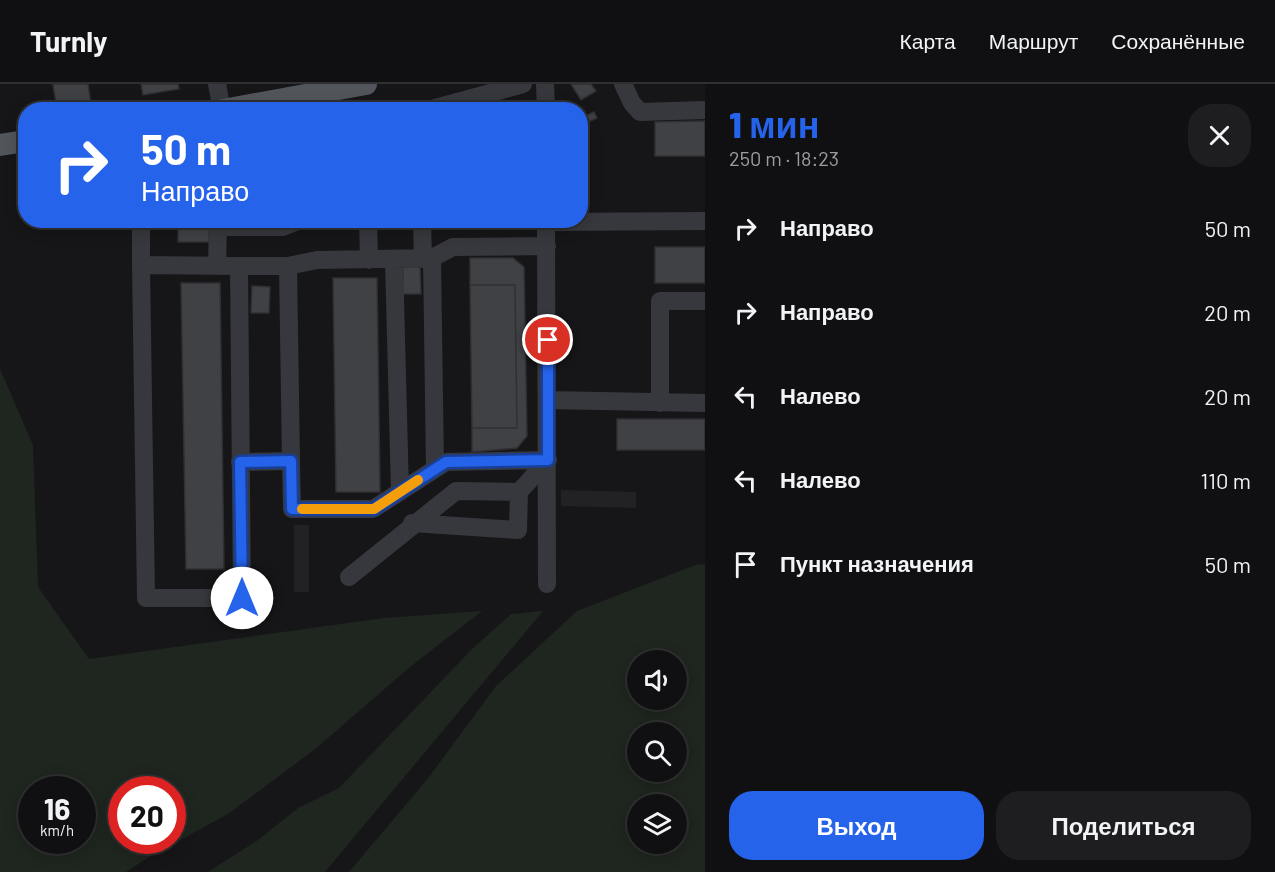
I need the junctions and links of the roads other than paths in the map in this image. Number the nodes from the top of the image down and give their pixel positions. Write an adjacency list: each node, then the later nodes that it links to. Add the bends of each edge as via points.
1 (217, 84): 6 (street)
2 (366, 84): 7 (main road)
3 (523, 84): 8 (street)
4 (545, 84): 9 (street)
5 (623, 84): 10 (street, via 640,112)
6 (220, 102)
7 (266, 102)
8 (457, 102)
9 (546, 102)
10 (705, 110)
11 (18, 142): 12 (main road)
12 (0, 145)
13 (588, 221): 14 (street)
14 (705, 221)
15 (141, 228): 24 (street)
16 (218, 228): 25 (street)
17 (368, 228): 22 (street)
18 (423, 228): 21 (street)
19 (546, 228): 20 (street)
20 (547, 246): 21 (street, via 453,247); 29 (street)
21 (428, 258): 23 (street); 35 (street)
22 (369, 260): 23 (street); 27 (street, via 317,260)
23 (394, 260): 36 (street)
24 (141, 265): 25 (street); 34 (street, via 146,598 242,598)
25 (217, 265): 26 (street)
26 (239, 266): 27 (street); 34 (street)
27 (288, 266): 33 (street)
28 (705, 301): 30 (street, via 660,301)
29 (548, 400): 30 (street); 32 (street)
30 (660, 403): 31 (street)
31 (705, 404)
32 (548, 460): 35 (street, via 446,462); 37 (street); 40 (street)
33 (291, 461): 34 (street); 36 (street, via 292,509 374,509)
34 (240, 462)
35 (435, 469): 36 (street)
36 (400, 492)
37 (519, 492): 38 (street, via 456,491); 38 (street, via 518,530)
38 (408, 522): 39 (street)
39 (349, 577)
40 (547, 584)

